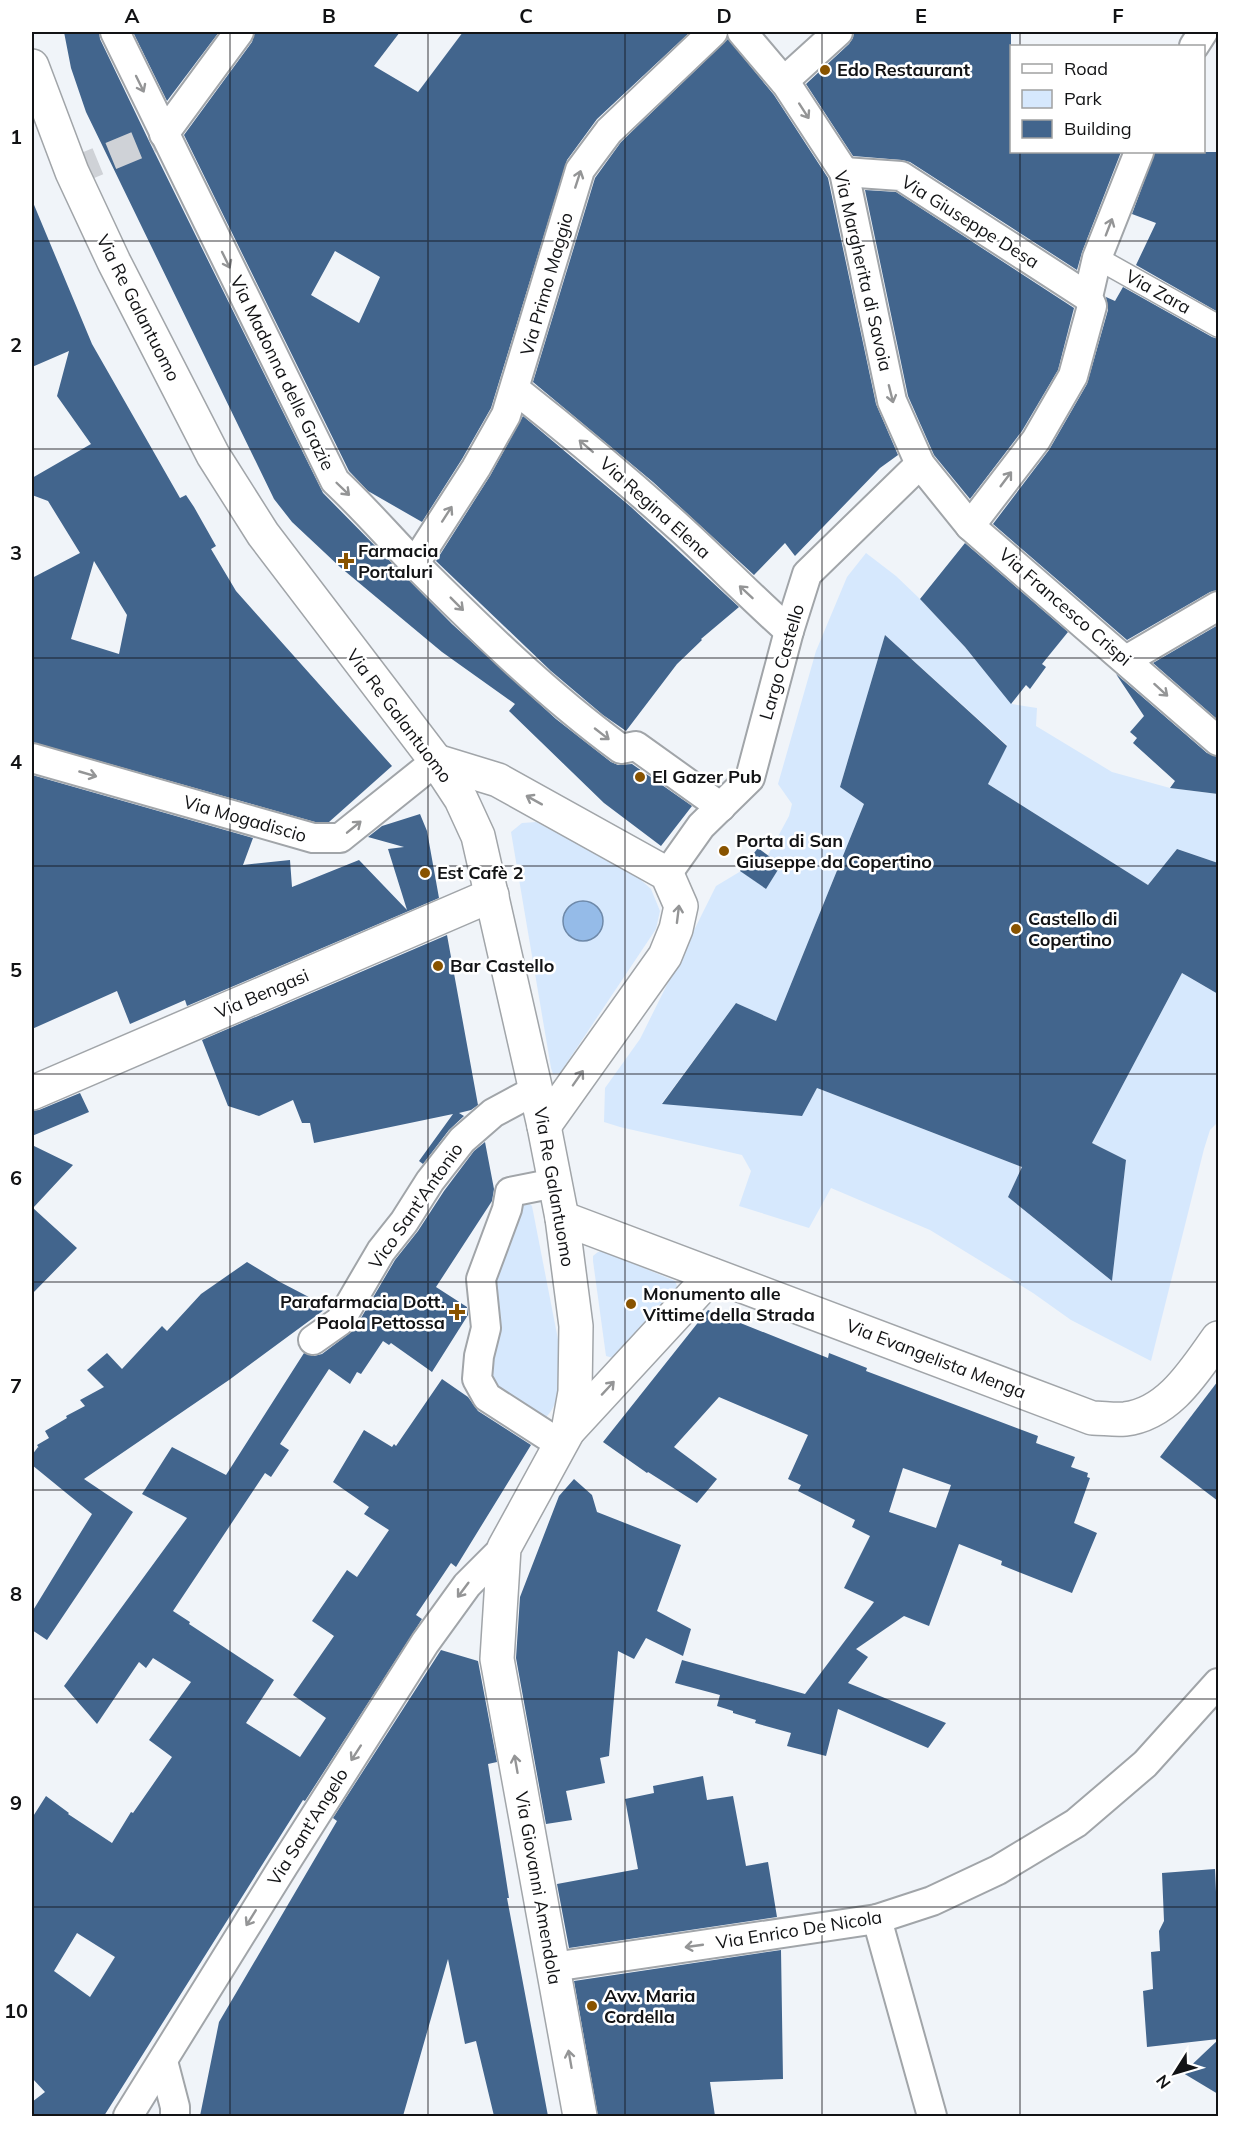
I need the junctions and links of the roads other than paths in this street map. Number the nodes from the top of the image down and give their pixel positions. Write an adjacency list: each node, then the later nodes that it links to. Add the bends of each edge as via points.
1 (115, 32): 10 (street, Via Madonna delle Grazie, one-way to 10)
2 (239, 32): 10 (street)
3 (713, 32): 16 (street, Via Primo Maggio, one-way to 3, via 580,170 609,130)
4 (742, 32): 9 (street, Via Margherita di Savoia)
5 (838, 32): 9 (street)
6 (1203, 32): 7 (street)
7 (1195, 45)
8 (33, 76): 25 (street, Via Re Galantuomo, via 114,262 213,455 263,534)
9 (784, 81): 12 (street, Via Margherita di Savoia, one-way to 12)
10 (164, 134): 19 (street, Via Madonna delle Grazie, one-way to 19, via 335,481)
11 (1139, 153): 13 (street, one-way to 11)
12 (844, 172): 14 (street, Via Giuseppe Desa, via 901,176); 17 (street, Via Margherita di Savoia, one-way to 17, via 892,400)
13 (1097, 258): 14 (street); 15 (street, Via Zara)
14 (1088, 297): 18 (street, one-way to 14, via 1036,440 1073,376 1092,306)
15 (1218, 326)
16 (516, 390): 19 (street, Via Primo Maggio, one-way to 16, via 476,468); 21 (street, Via Regina Elena, one-way to 16, via 657,508)
17 (920, 464): 18 (street, Via Francesco Crispi); 21 (street, Largo Castello, via 807,574)
18 (970, 526): 22 (street, Via Francesco Crispi)
19 (415, 563): 27 (street, Via Madonna delle Grazie, one-way to 27, via 542,687 621,749 636,746)
20 (1218, 606): 22 (street)
21 (789, 631): 27 (street, Largo Castello, via 750,778)
22 (1126, 660): 23 (street, Via Francesco Crispi, one-way to 23)
23 (1218, 741)
24 (32, 758): 25 (street, Via Mogadiscio, one-way to 25, via 313,838 340,838)
25 (436, 761): 26 (street); 28 (street, Via Re Galantuomo)
26 (498, 780): 28 (street); 29 (street, one-way to 26)
27 (721, 807): 29 (street, Largo Castello, via 701,826)
28 (469, 817): 30 (street, Via Re Galantuomo, via 478,836)
29 (667, 874): 33 (street, one-way to 29, via 665,956 681,906)
30 (492, 895): 31 (street, Via Re Galantuomo); 32 (street, Via Bengasi)
31 (536, 1090): 33 (street, Via Re Galantuomo); 38 (street, Vico Sant'Antonio, via 493,1113 462,1140 381,1251 340,1321)
32 (32, 1093)
33 (544, 1126): 34 (street, Via Re Galantuomo)
34 (555, 1183): 35 (street, Via Re Galantuomo); 39 (street, via 510,1192 481,1280 486,1328 477,1379 487,1397)
35 (562, 1218): 36 (street, Via Evangelista Menga); 39 (street, Via Re Galantuomo, via 576,1326 576,1392)
36 (712, 1275): 37 (street, Via Evangelista Menga, via 1092,1418 1126,1419 1153,1409 1184,1386); 39 (street, one-way to 36)
37 (1218, 1338)
38 (313, 1340)
39 (564, 1437): 40 (street)
40 (504, 1548): 43 (street, Via Giovanni Amendola, one-way to 40, via 497,1659); 44 (street, Via Sant'Angelo, one-way to 44, via 467,1585 425,1643)
41 (1218, 1683): 42 (street, Via Enrico De Nicola, via 1145,1764 1076,1823 998,1870 932,1901)
42 (877, 1919): 43 (street, Via Enrico De Nicola, one-way to 43); 48 (street)
43 (553, 1967): 47 (street, Via Giovanni Amendola, one-way to 43)
44 (163, 2061): 45 (street, Via Sant'Angelo); 46 (street)
45 (128, 2116)
46 (175, 2116)
47 (580, 2116)
48 (932, 2116)

